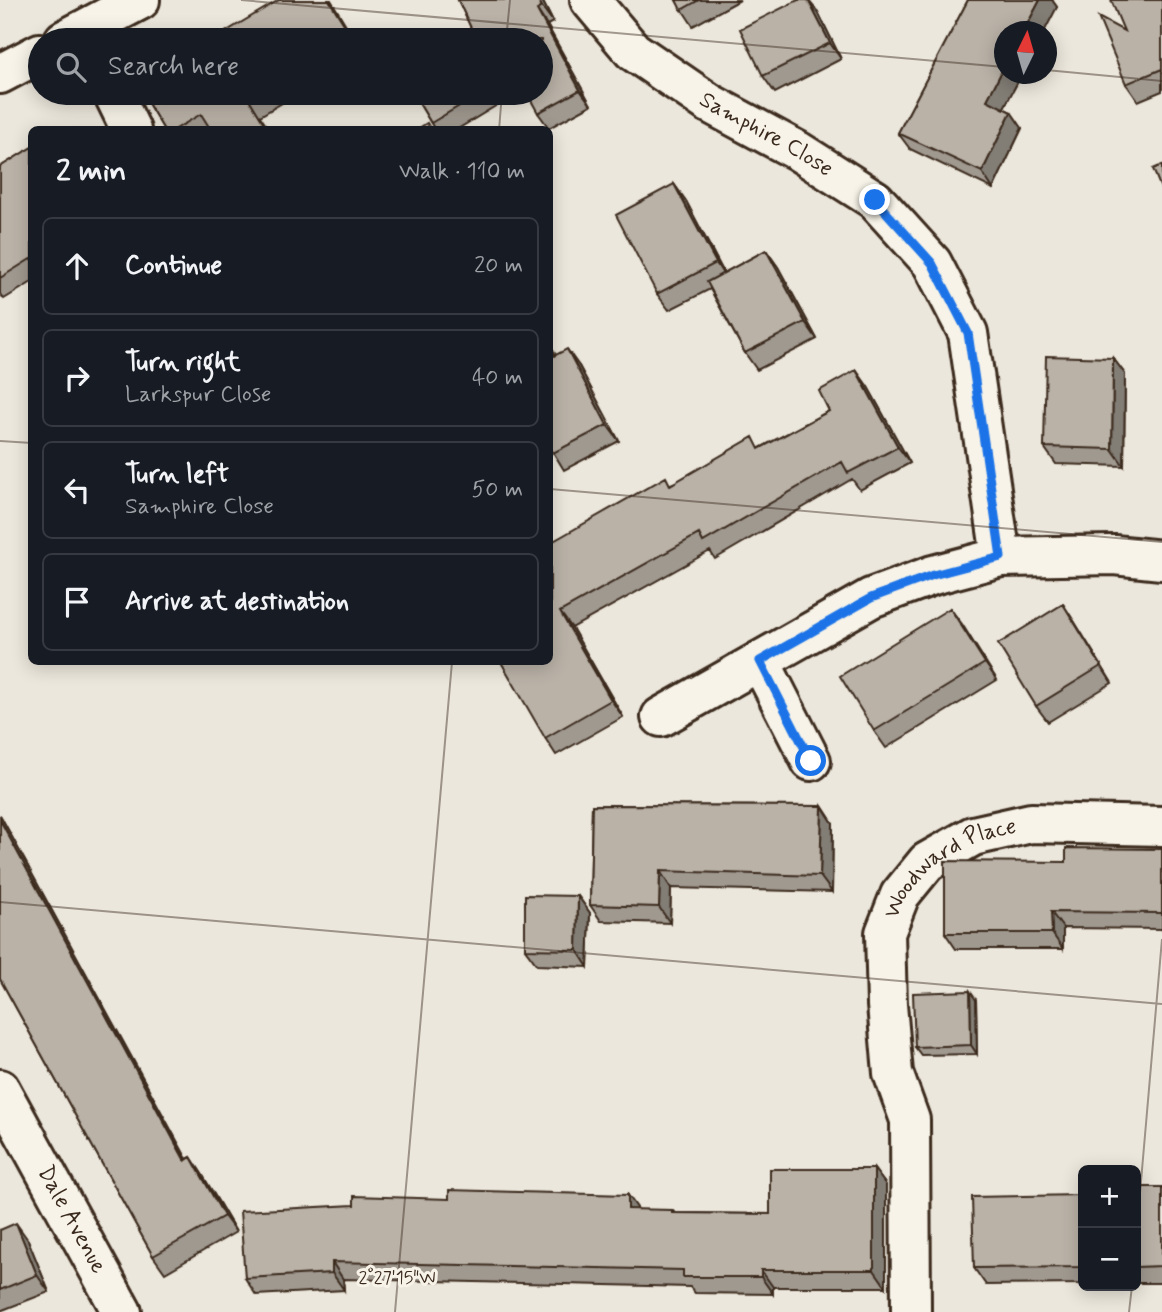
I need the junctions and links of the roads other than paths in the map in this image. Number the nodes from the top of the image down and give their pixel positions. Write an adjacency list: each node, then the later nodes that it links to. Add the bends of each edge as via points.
1 (140, 0): 3 (street)
2 (590, 0): 8 (street, Samphire Close, via 633,51 709,103 875,200 932,263 968,333)
3 (93, 28)
4 (28, 59): 5 (street)
5 (0, 74)
6 (119, 105): 7 (street)
7 (129, 126)
8 (1001, 557): 9 (street, via 1114,555); 10 (street, via 871,598)
9 (1162, 560)
10 (760, 661): 11 (street); 12 (street)
11 (661, 717)
12 (811, 761)
13 (1162, 826): 16 (street, Woodward Place, via 1031,823 973,836 927,862 900,895 885,933 893,1073 910,1120)
14 (0, 1090): 15 (street, Dale Avenue)
15 (122, 1312)
16 (911, 1312)

